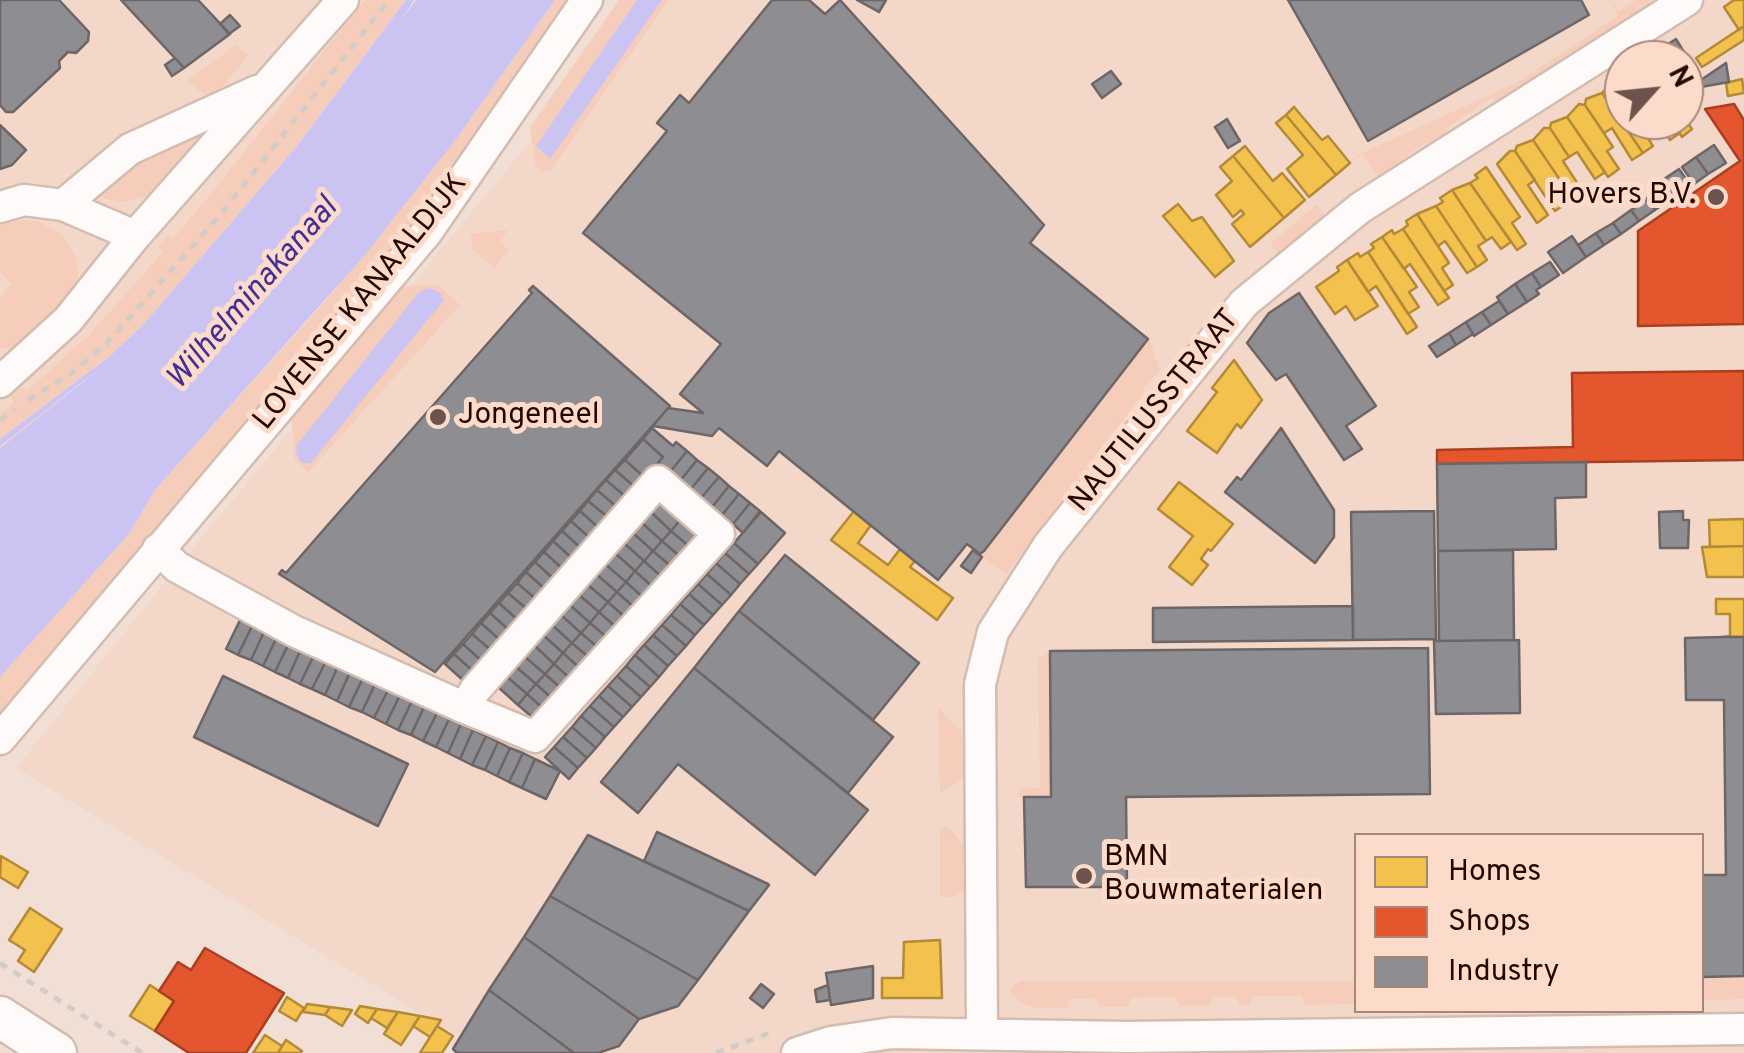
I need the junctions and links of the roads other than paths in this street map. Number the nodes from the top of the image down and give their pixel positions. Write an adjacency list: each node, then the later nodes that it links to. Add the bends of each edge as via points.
1 (343, 0): 4 (street)
2 (587, 0): 9 (street, LOVENSE KANAALDIJK, via 427,232)
3 (1687, 0): 14 (street, NAUTILUSSTRAAT, via 1360,208 1244,303 1048,546 993,632 980,684)
4 (267, 87): 5 (street, via 130,149); 7 (street)
5 (63, 205): 6 (street, via 24,200); 7 (street)
6 (0, 207)
7 (135, 236): 8 (street, via 68,320)
8 (0, 382)
9 (158, 549): 10 (street, via 177,568 294,631); 11 (street, LOVENSE KANAALDIJK)
10 (465, 708): 10 (street, via 658,481 720,534 535,737)
11 (0, 739)
12 (0, 1017): 16 (main road)
13 (1744, 1029): 14 (street, via 1128,1037)
14 (982, 1032): 15 (street)
15 (878, 1044): 17 (street, via 831,1042)
16 (56, 1053)
17 (797, 1053)

